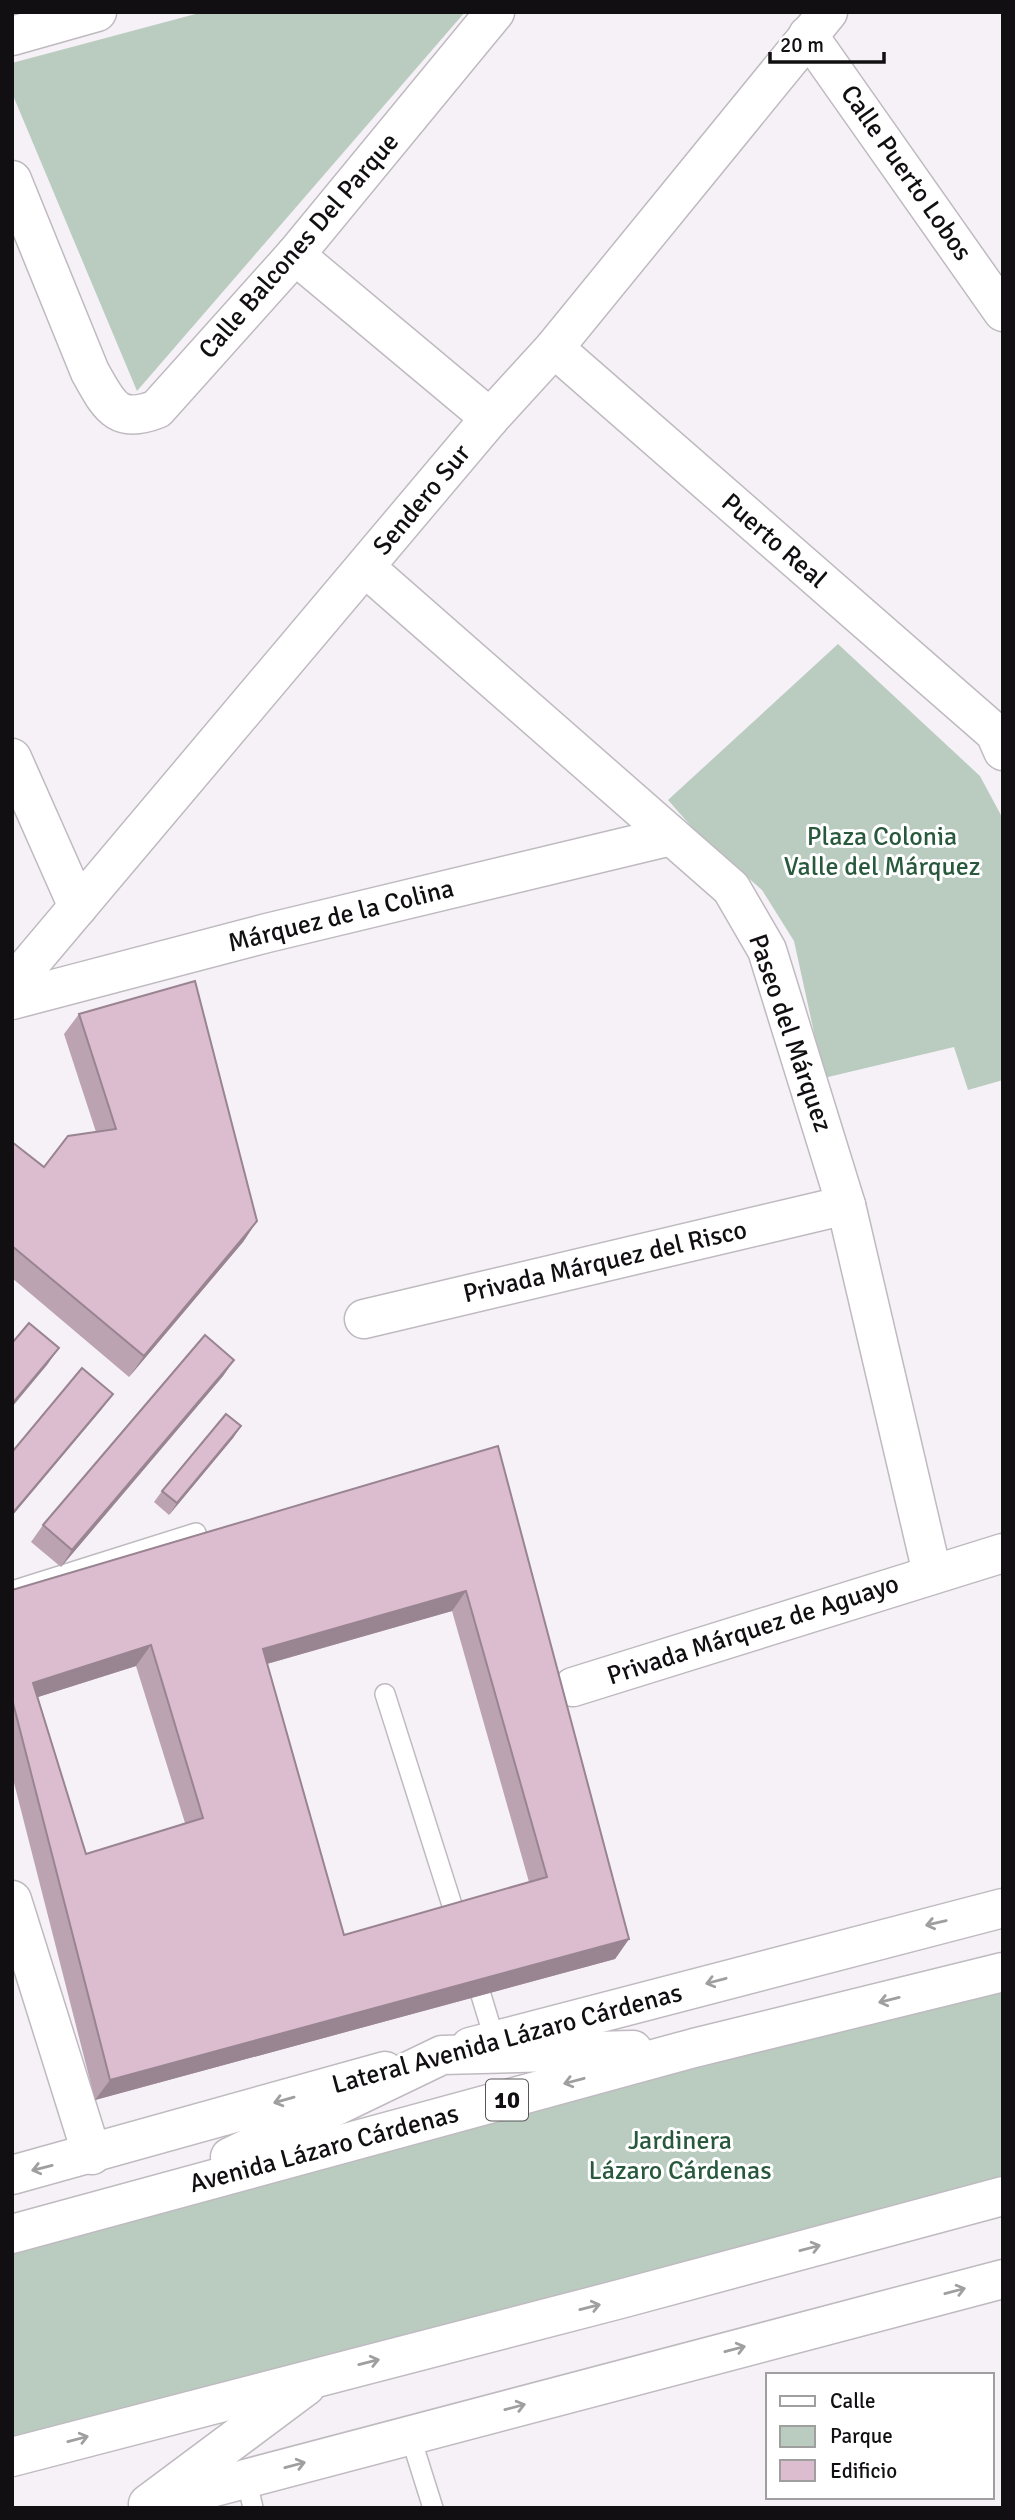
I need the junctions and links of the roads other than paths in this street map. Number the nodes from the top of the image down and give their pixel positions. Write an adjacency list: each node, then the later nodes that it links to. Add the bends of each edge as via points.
1 (97, 12): 4 (main road)
2 (495, 12): 6 (main road, Calle Balcones Del Parque)
3 (818, 24): 7 (main road, Calle Puerto Lobos); 8 (main road, Sendero Sur)
4 (12, 36)
5 (12, 180): 6 (main road, Calle Balcones Del Parque, via 90,372 106,400 120,412 136,417 157,409)
6 (295, 255): 9 (main road)
7 (1003, 312)
8 (554, 348): 9 (main road, Sendero Sur); 11 (main road, Puerto Real)
9 (490, 418): 10 (main road, Sendero Sur)
10 (366, 568): 13 (main road, Paseo del Márquez); 14 (main road, Sendero Sur)
11 (1000, 737)
12 (12, 758): 14 (main road)
13 (671, 836): 16 (main road, Márquez de la Colina); 17 (main road, Paseo del Márquez, via 731,888 767,950)
14 (78, 907): 15 (main road, Sendero Sur)
15 (12, 985)
16 (12, 1000)
17 (846, 1205): 18 (main road, Privada Márquez del Risco); 21 (main road, Paseo del Márquez)
18 (364, 1319)
19 (196, 1533): 22 (lane)
20 (1003, 1553): 21 (main road, Privada Márquez de Aguayo)
21 (932, 1573): 23 (main road, Privada Márquez de Aguayo)
22 (12, 1591)
23 (573, 1688)
24 (385, 1694): 28 (lane)
25 (12, 1900): 31 (main road)
26 (1003, 1908): 28 (main road, Lateral Avenida Lázaro Cárdenas, one-way to 28)
27 (1003, 1972): 29 (main road, Avenida Lázaro Cárdenas / 10, one-way to 29)
28 (495, 2041): 30 (main road, Lateral Avenida Lázaro Cárdenas)
29 (694, 2048): 30 (main road); 34 (main road, Avenida Lázaro Cárdenas / 10, one-way to 34)
30 (442, 2055): 31 (main road, Lateral Avenida Lázaro Cárdenas, one-way to 31); 34 (main road)
31 (92, 2155): 32 (main road, Lateral Avenida Lázaro Cárdenas, one-way to 32)
32 (12, 2175)
33 (1003, 2196): 37 (main road, one-way to 33)
34 (143, 2199): 35 (main road, Avenida Lázaro Cárdenas / 10)
35 (12, 2234)
36 (1003, 2279): 38 (main road, one-way to 36)
37 (321, 2374): 39 (main road, one-way to 37); 41 (main road)
38 (410, 2435): 40 (main road, one-way to 38); 42 (lane)
39 (12, 2457)
40 (249, 2493): 41 (main road)
41 (141, 2506)
42 (433, 2508)

